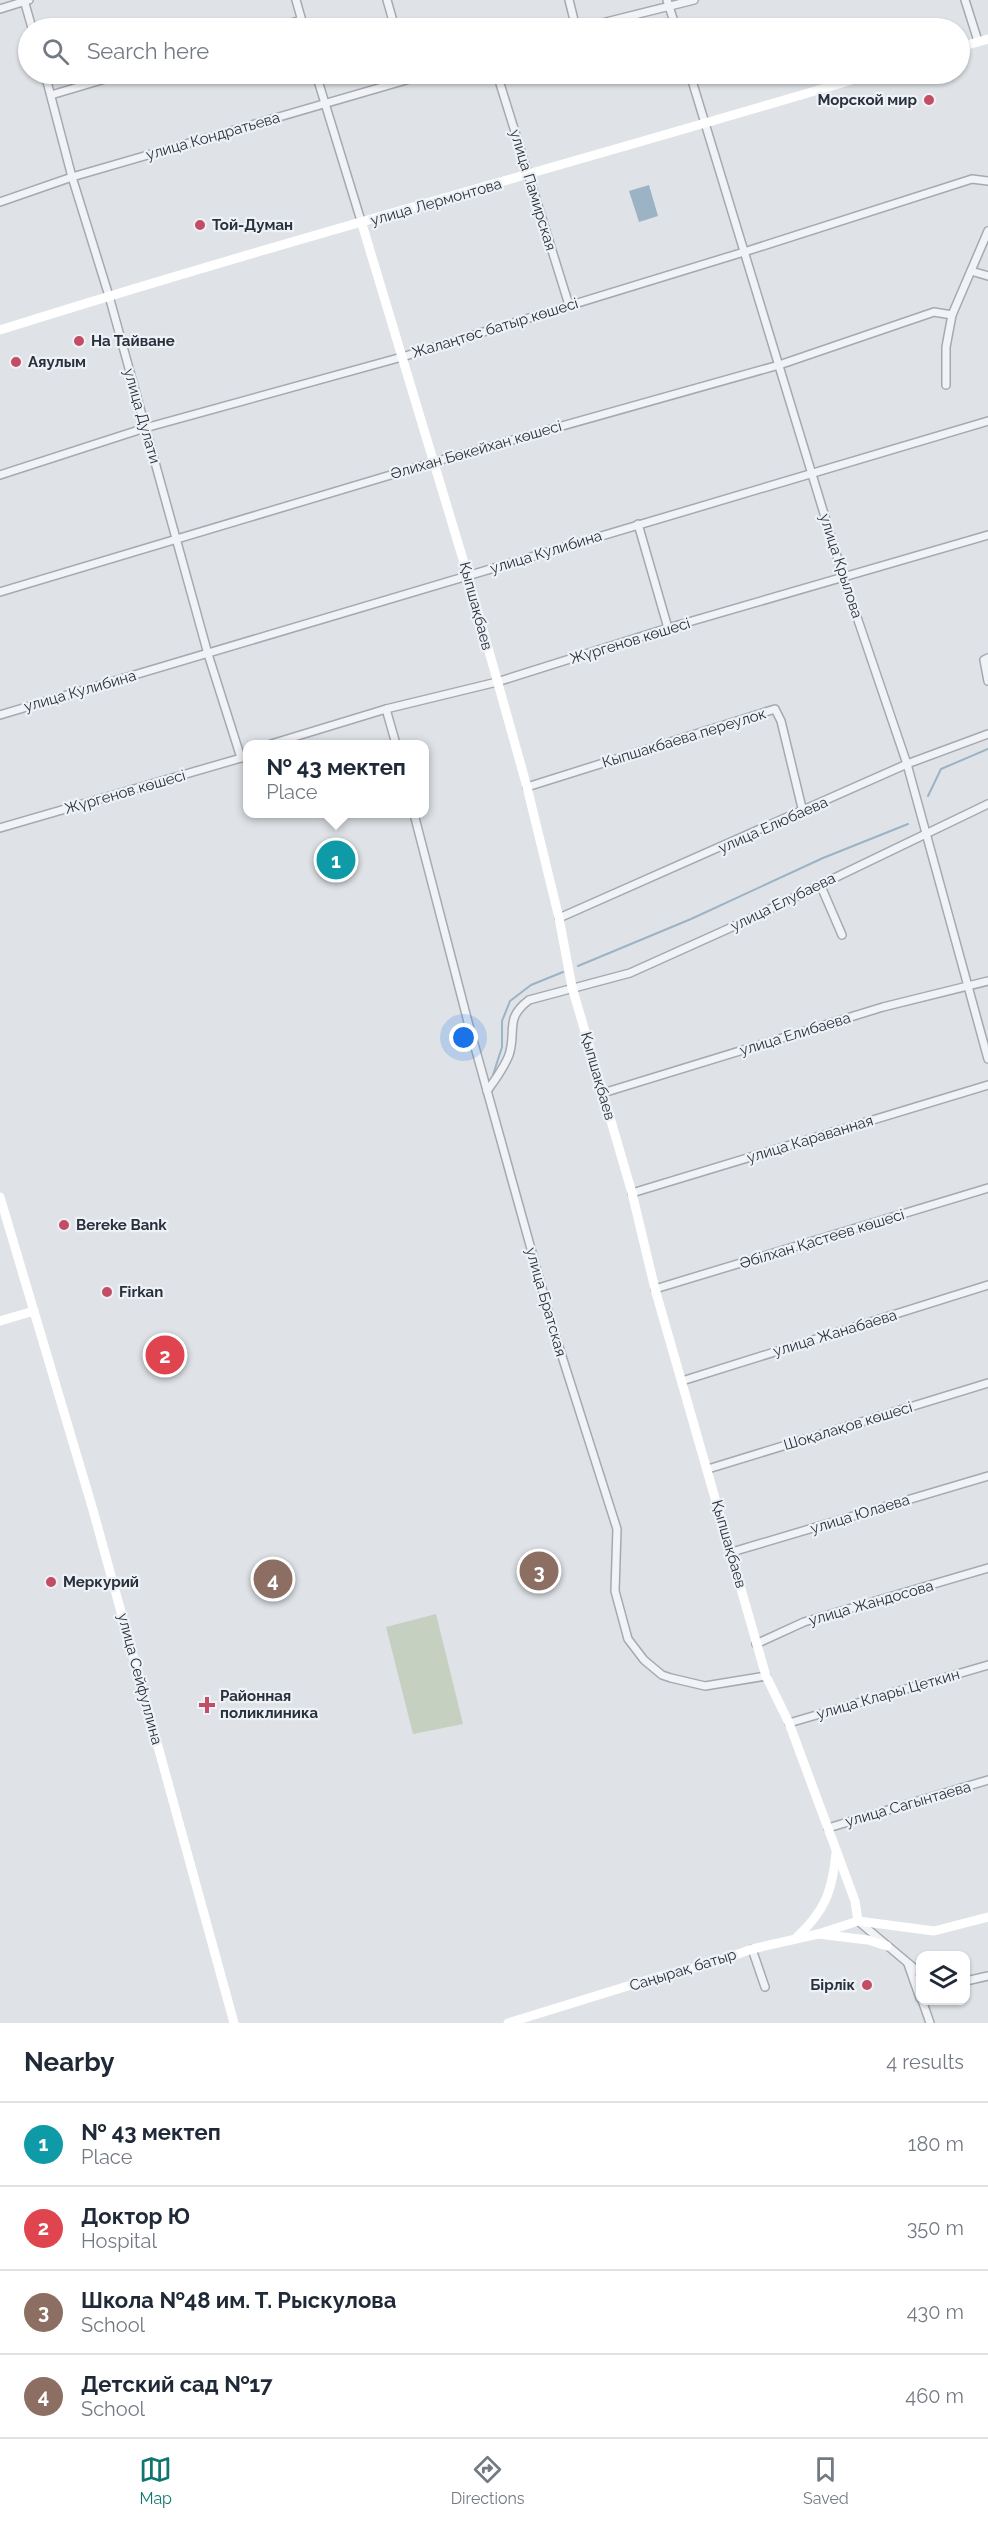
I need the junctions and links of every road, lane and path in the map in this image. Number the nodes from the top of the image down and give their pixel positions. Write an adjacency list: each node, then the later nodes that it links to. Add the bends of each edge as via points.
1 (26, 0): 8 (street); 9 (street)
2 (296, 0): 10 (street)
3 (387, 0): 11 (street)
4 (569, 0): 12 (street)
5 (694, 0): 7 (street)
6 (965, 0): 15 (street)
7 (668, 4): 13 (street)
8 (0, 9)
9 (30, 18)
10 (301, 18)
11 (392, 18)
12 (574, 18)
13 (618, 18)
14 (988, 39): 15 (street)
15 (978, 42): 16 (street)
16 (970, 44)
17 (48, 84): 24 (street, улица Дулати)
18 (88, 84): 24 (street)
19 (319, 84): 25 (street)
20 (384, 84): 25 (street, улица Кондратьева)
21 (500, 84): 27 (street, улица Памирская)
22 (693, 84): 26 (street, улица Крылова)
23 (839, 84): 26 (street, улица Лермонтова)
24 (51, 95): 28 (street, улица Дулати)
25 (324, 104): 28 (street, улица Кондратьева); 31 (street)
26 (705, 124): 27 (street, улица Лермонтова); 33 (street, улица Крылова)
27 (529, 175): 31 (street, улица Лермонтова); 37 (street, улица Памирская)
28 (72, 177): 30 (street, улица Кондратьева); 36 (street, улица Дулати)
29 (988, 181): 33 (street, Жалаңтөс батыр көшесі, via 972,179)
30 (0, 202)
31 (362, 224): 36 (street, улица Лермонтова); 40 (street, Қыпшақбаев)
32 (988, 231): 34 (street)
33 (744, 252): 37 (street, Жалаңтөс батыр көшесі); 41 (street, улица Крылова)
34 (971, 271): 35 (street); 38 (street)
35 (988, 276)
36 (109, 296): 39 (street, улица Лермонтова); 44 (street, улица Дулати)
37 (569, 306): 40 (street, Жалаңтөс батыр көшесі)
38 (952, 315): 41 (street, Әлихан Бөкейхан көшесі, via 934,312); 42 (street, via 946,346)
39 (0, 330)
40 (402, 357): 44 (street, Жалаңтөс батыр көшесі); 45 (street, Қыпшақбаев)
41 (778, 364): 45 (street, Әлихан Бөкейхан көшесі); 46 (street, улица Крылова)
42 (946, 385)
43 (988, 421): 46 (street, улица Кулибина)
44 (145, 428): 47 (street, Жалаңтөс батыр көшесі); 50 (street, улица Дулати)
45 (434, 462): 50 (street, Әлихан Бөкейхан көшесі); 51 (street, Қыпшақбаев)
46 (812, 472): 48 (street, улица Кулибина); 52 (street, улица Крылова)
47 (0, 475)
48 (638, 524): 51 (street, улица Кулибина); 54 (street)
49 (988, 535): 52 (street, Жүргенов көшесі)
50 (176, 538): 53 (street, Әлихан Бөкейхан көшесі); 55 (street, улица Дулати)
51 (468, 576): 55 (street, улица Кулибина); 58 (street, Қыпшақбаев)
52 (843, 576): 54 (street, Жүргенов көшесі); 65 (street, улица Крылова)
53 (0, 592)
54 (668, 628): 58 (street, Жүргенов көшесі)
55 (208, 654): 60 (street, улица Кулибина); 64 (street, улица Дулати)
56 (988, 658): 57 (street, via 984,660)
57 (988, 681)
58 (497, 682): 59 (street, Жүргенов көшесі); 66 (street, Қыпшақбаев)
59 (386, 708): 62 (street, Жүргенов көшесі); 63 (street)
60 (0, 715)
61 (988, 735): 65 (street, улица Елюбаева)
62 (284, 740)
63 (395, 740)
64 (241, 758): 70 (street, Жүргенов көшесі)
65 (907, 764): 68 (street, улица Елюбаева); 71 (street, улица Крылова)
66 (527, 787): 68 (street, Кыпшакбаева переулок, via 775,709); 73 (street, Қыпшақбаев)
67 (988, 804): 71 (street, улица Елубаева)
68 (803, 812): 73 (street, улица Елюбаева)
69 (415, 818): 80 (street, улица Братская)
70 (0, 828)
71 (926, 833): 72 (street, улица Елубаева); 76 (street, улица Крылова)
72 (820, 884): 74 (street); 77 (street, улица Елубаева, via 630,973)
73 (559, 918): 77 (street, Қыпшақбаев)
74 (842, 936)
75 (988, 981): 76 (street, улица Елибаева)
76 (969, 986): 78 (street, улица Крылова); 81 (street, улица Елибаева, via 937,992)
77 (572, 987): 80 (street, улица Елубаева, via 529,1000 517,1009 509,1053); 81 (street, Қыпшақбаев)
78 (988, 1059)
79 (988, 1085): 83 (street, улица Караванная)
80 (487, 1091): 97 (street, улица Братская, via 553,1328 617,1529 615,1591 628,1639 644,1660 671,1678 705,1686)
81 (603, 1093): 83 (street, Қыпшақбаев)
82 (988, 1188): 86 (street, Әбілхан Қастеев көшесі)
83 (632, 1193): 86 (street, Қыпшақбаев)
84 (0, 1197): 87 (street, улица Сейфуллина)
85 (988, 1285): 89 (street, улица Жанабаева)
86 (655, 1289): 89 (street, Қыпшақбаев)
87 (34, 1311): 88 (street); 115 (street, улица Сейфуллина)
88 (0, 1321)
89 (682, 1381): 91 (street, Қыпшақбаев)
90 (988, 1383): 91 (street, Шоқалақов көшесі)
91 (708, 1469): 93 (street, Қыпшақбаев)
92 (988, 1476): 93 (street, улица Юлаева)
93 (732, 1552): 95 (street, Қыпшақбаев)
94 (988, 1568): 95 (street, улица Жандосова, via 804,1622)
95 (756, 1644): 97 (street, Қыпшақбаев)
96 (988, 1665): 98 (street, улица Клары Цеткин)
97 (766, 1676): 98 (street, Қыпшақбаев)
98 (789, 1723): 100 (street, Қыпшақбаев)
99 (988, 1780): 100 (street, улица Сагынтаева)
100 (828, 1828): 101 (street, Қыпшақбаев)
101 (837, 1851): 103 (street, Қыпшақбаев); 105 (street, via 827,1900)
102 (988, 1917): 103 (street, via 934,1931)
103 (858, 1921): 104 (street, Саңырақ батыр); 106 (street)
104 (818, 1934): 105 (street, Саңырақ батыр); 106 (street)
105 (796, 1939): 107 (street, Саңырақ батыр)
106 (886, 1946): 108 (street)
107 (752, 1949): 113 (street); 116 (street, Саңырақ батыр, via 713,1964)
108 (908, 1964): 109 (street); 112 (street)
109 (916, 1970)
110 (988, 1976): 111 (street)
111 (970, 1980)
112 (916, 1986)
113 (765, 1987)
114 (923, 2005): 117 (street)
115 (234, 2023)
116 (508, 2023)
117 (930, 2023)

